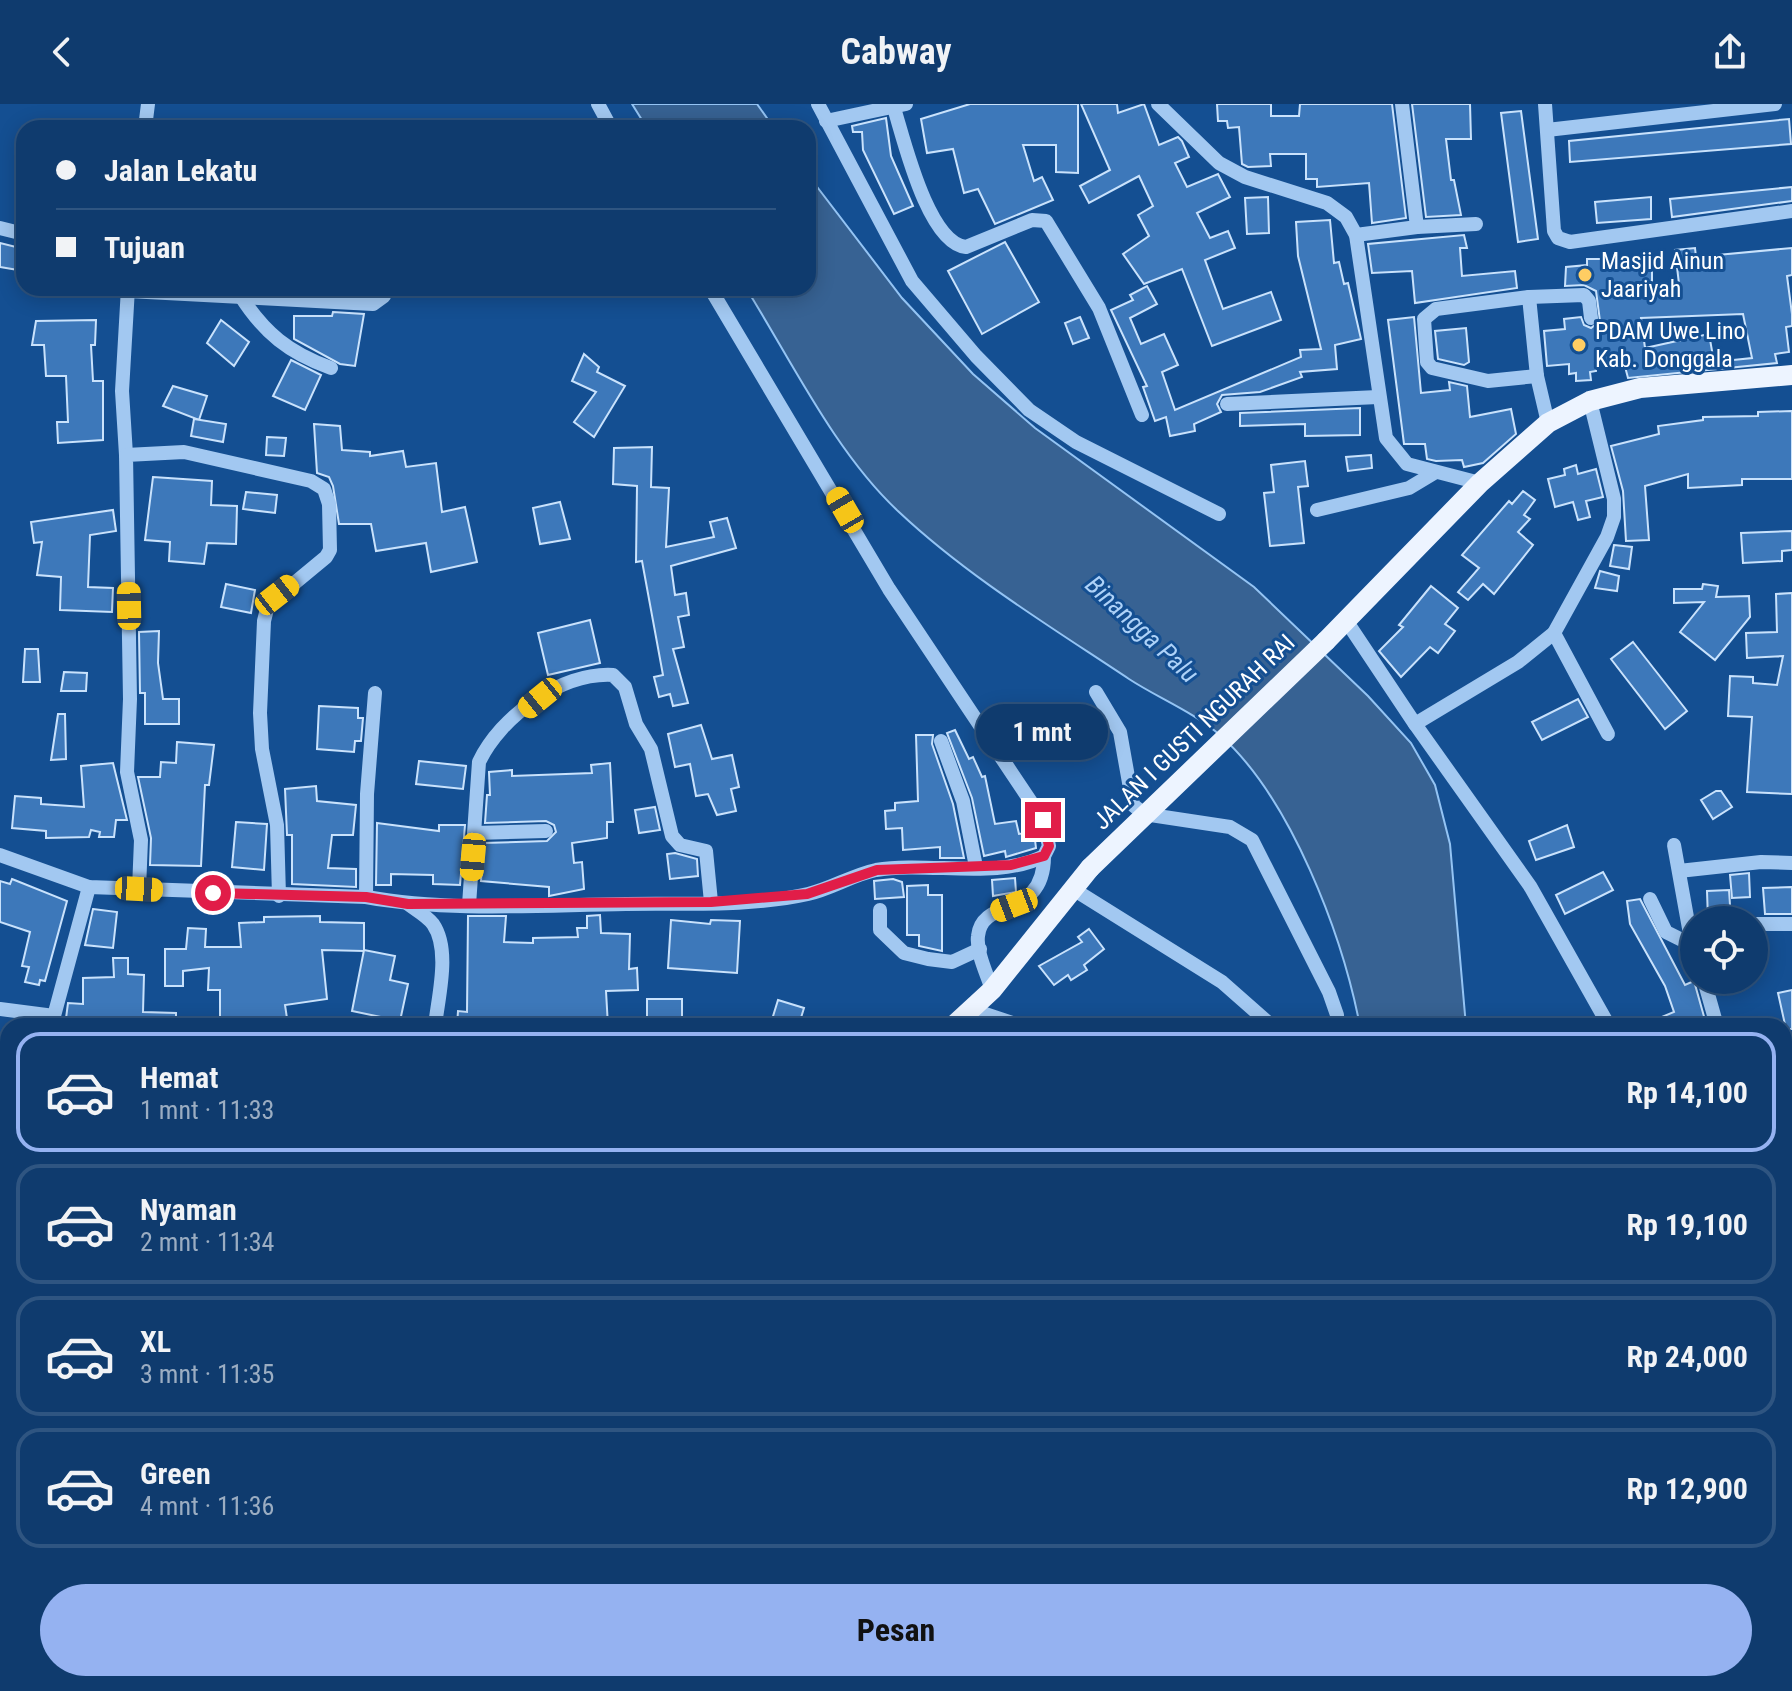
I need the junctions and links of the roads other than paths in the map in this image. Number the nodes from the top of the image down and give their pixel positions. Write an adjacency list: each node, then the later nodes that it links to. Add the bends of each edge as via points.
1 (818, 104): 8 (street)
2 (1158, 104): 13 (street, via 1219,163 1245,177 1327,203 1346,217)
3 (1402, 104): 12 (street)
4 (1545, 104): 9 (street)
5 (1775, 104): 7 (street)
6 (900, 105): 8 (street); 27 (street, via 918,184 944,237 966,247 1032,220 1046,221 1099,308)
7 (1753, 105): 9 (street)
8 (826, 121): 33 (street, via 912,281 1029,410 1125,470)
9 (1547, 130): 10 (street, via 1554,231 1570,242)
10 (1792, 211)
11 (1476, 224): 12 (street)
12 (1417, 227): 13 (street)
13 (1356, 235): 24 (street)
14 (128, 296): 29 (street, via 122,391)
15 (241, 296): 21 (street, via 268,335)
16 (255, 296): 17 (street, via 373,304)
17 (384, 296)
18 (715, 296): 45 (street, via 889,589 1043,820 1049,846)
19 (1529, 297): 20 (street, via 1584,295); 23 (street); 23 (street, via 1436,309 1424,319 1424,337 1432,368 1488,381)
20 (1591, 318)
21 (331, 368)
22 (1792, 375): 25 (main road, JALAN I GUSTI NGURAH RAI, via 1640,388)
23 (1537, 376): 28 (street)
24 (1378, 397): 26 (street); 30 (street, via 1386,438 1395,453 1407,464)
25 (1590, 401): 28 (main road, JALAN I GUSTI NGURAH RAI); 35 (street, via 1614,517)
26 (1227, 404)
27 (1142, 415)
28 (1548, 423): 31 (main road, JALAN I GUSTI NGURAH RAI)
29 (126, 455): 50 (street, via 127,772 141,840); 52 (street, via 184,452 238,463 311,481 327,496 331,539 326,557 277,595 265,611 260,713 277,825)
30 (1434, 473): 31 (street); 32 (street, via 1409,488)
31 (1480, 483): 34 (main road, JALAN I GUSTI NGURAH RAI)
32 (1317, 510)
33 (1219, 514)
34 (1347, 622): 38 (street); 51 (main road, JALAN I GUSTI NGURAH RAI, bridge)
35 (1554, 633): 38 (street, via 1518,662); 39 (street)
36 (1096, 692): 74 (street, via 1120,732 1133,805 1144,814 1230,827 1252,840)
37 (375, 693): 53 (street)
38 (1415, 724): 75 (street, via 1530,886)
39 (1608, 734)
40 (941, 741): 47 (street, via 963,801)
41 (546, 831): 42 (street)
42 (475, 833): 55 (street, via 479,762 496,733 568,682 613,675 625,687 636,724 651,749 672,836 680,845 703,848 708,855); 57 (street)
43 (1674, 845): 48 (street)
44 (0, 855): 49 (street)
45 (1044, 856): 47 (street); 63 (street, via 1044,874 1035,891 984,921 977,939)
46 (1792, 863): 48 (street)
47 (976, 867): 55 (street, via 877,870 807,894)
48 (1679, 871): 58 (street)
49 (89, 887): 50 (street); 69 (street)
50 (139, 889): 52 (street)
51 (1073, 889): 64 (main road, JALAN I GUSTI NGURAH RAI); 73 (street, via 1222,982)
52 (279, 896): 53 (street)
53 (366, 897): 56 (street)
54 (1650, 899): 62 (street, via 1666,932)
55 (711, 902): 57 (street)
56 (408, 904): 57 (street); 70 (street, via 434,925 439,938)
57 (469, 905)
58 (1685, 906)
59 (880, 910): 63 (street, via 880,930 904,953 952,962)
60 (1768, 924): 61 (street)
61 (1792, 924)
62 (1680, 940)
63 (980, 949): 64 (street)
64 (992, 990): 67 (main road, JALAN I GUSTI NGURAH RAI)
65 (1708, 994): 76 (street)
66 (0, 1009): 68 (street)
67 (970, 1009): 71 (main road, JALAN I GUSTI NGURAH RAI); 72 (street)
68 (41, 1018)
69 (56, 1018)
70 (436, 1018)
71 (961, 1018)
72 (999, 1018)
73 (1263, 1018)
74 (1337, 1018)
75 (1604, 1018)
76 (1715, 1018)

